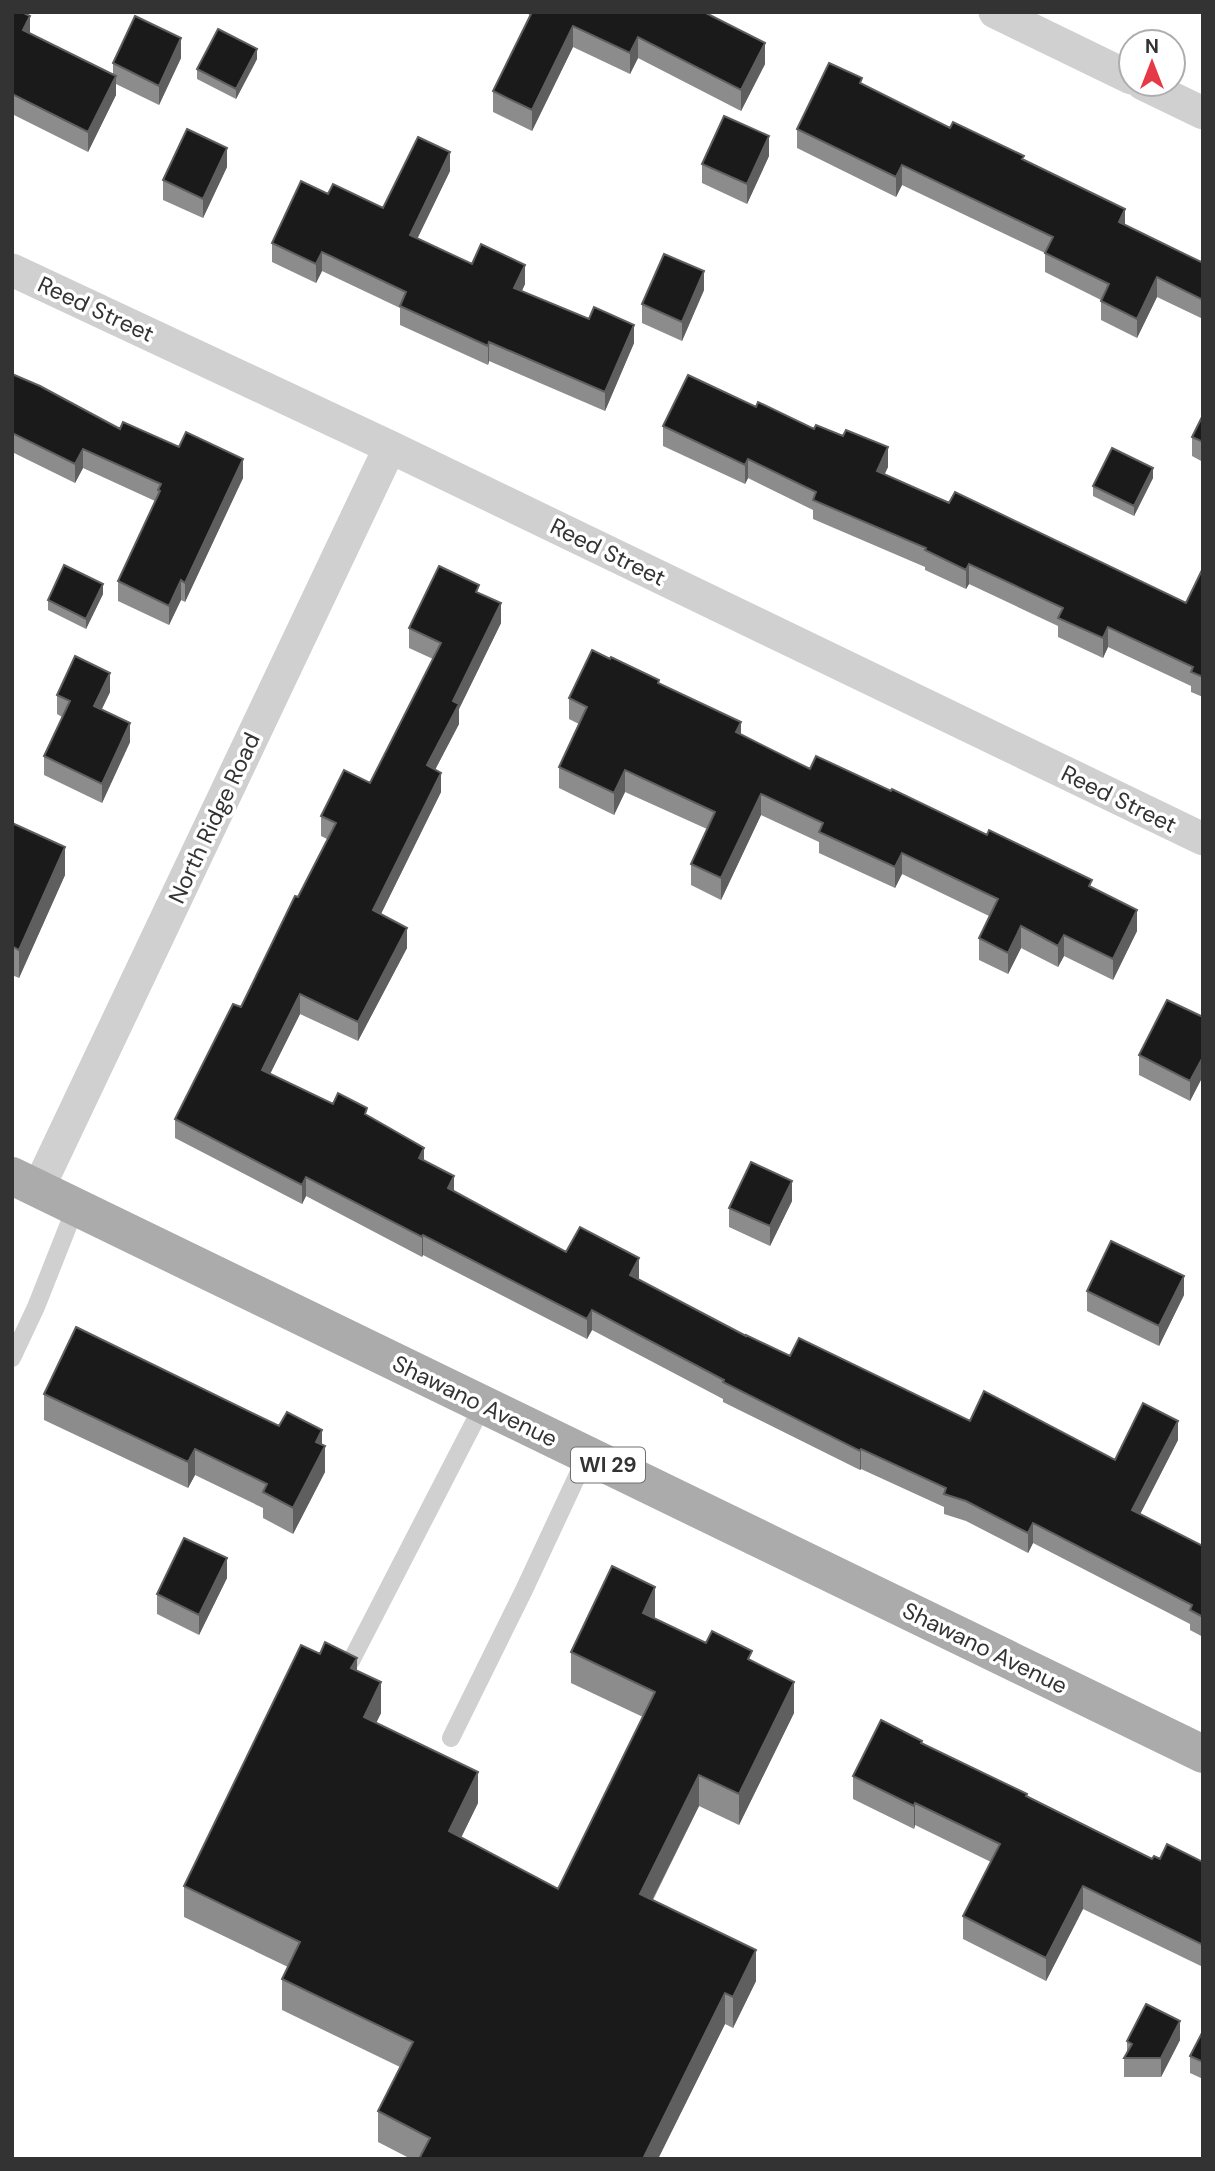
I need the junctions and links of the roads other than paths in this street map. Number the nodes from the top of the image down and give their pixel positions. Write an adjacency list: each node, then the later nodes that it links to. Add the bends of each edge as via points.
1 (995, 12): 2 (street)
2 (1117, 71)
3 (1172, 98): 4 (street)
4 (1203, 113)
5 (12, 270): 6 (street, Reed Street)
6 (390, 447): 7 (street, Reed Street); 8 (street, North Ridge Road)
7 (1203, 839)
8 (25, 1182): 9 (main road, Shawano Avenue / WI 29)
9 (76, 1206): 10 (lane); 11 (main road, Shawano Avenue / WI 29)
10 (12, 1358)
11 (483, 1405): 12 (main road, Shawano Avenue / WI 29); 13 (lane)
12 (587, 1455): 14 (lane); 15 (main road, Shawano Avenue / WI 29)
13 (351, 1661)
14 (451, 1738)
15 (1203, 1754)

